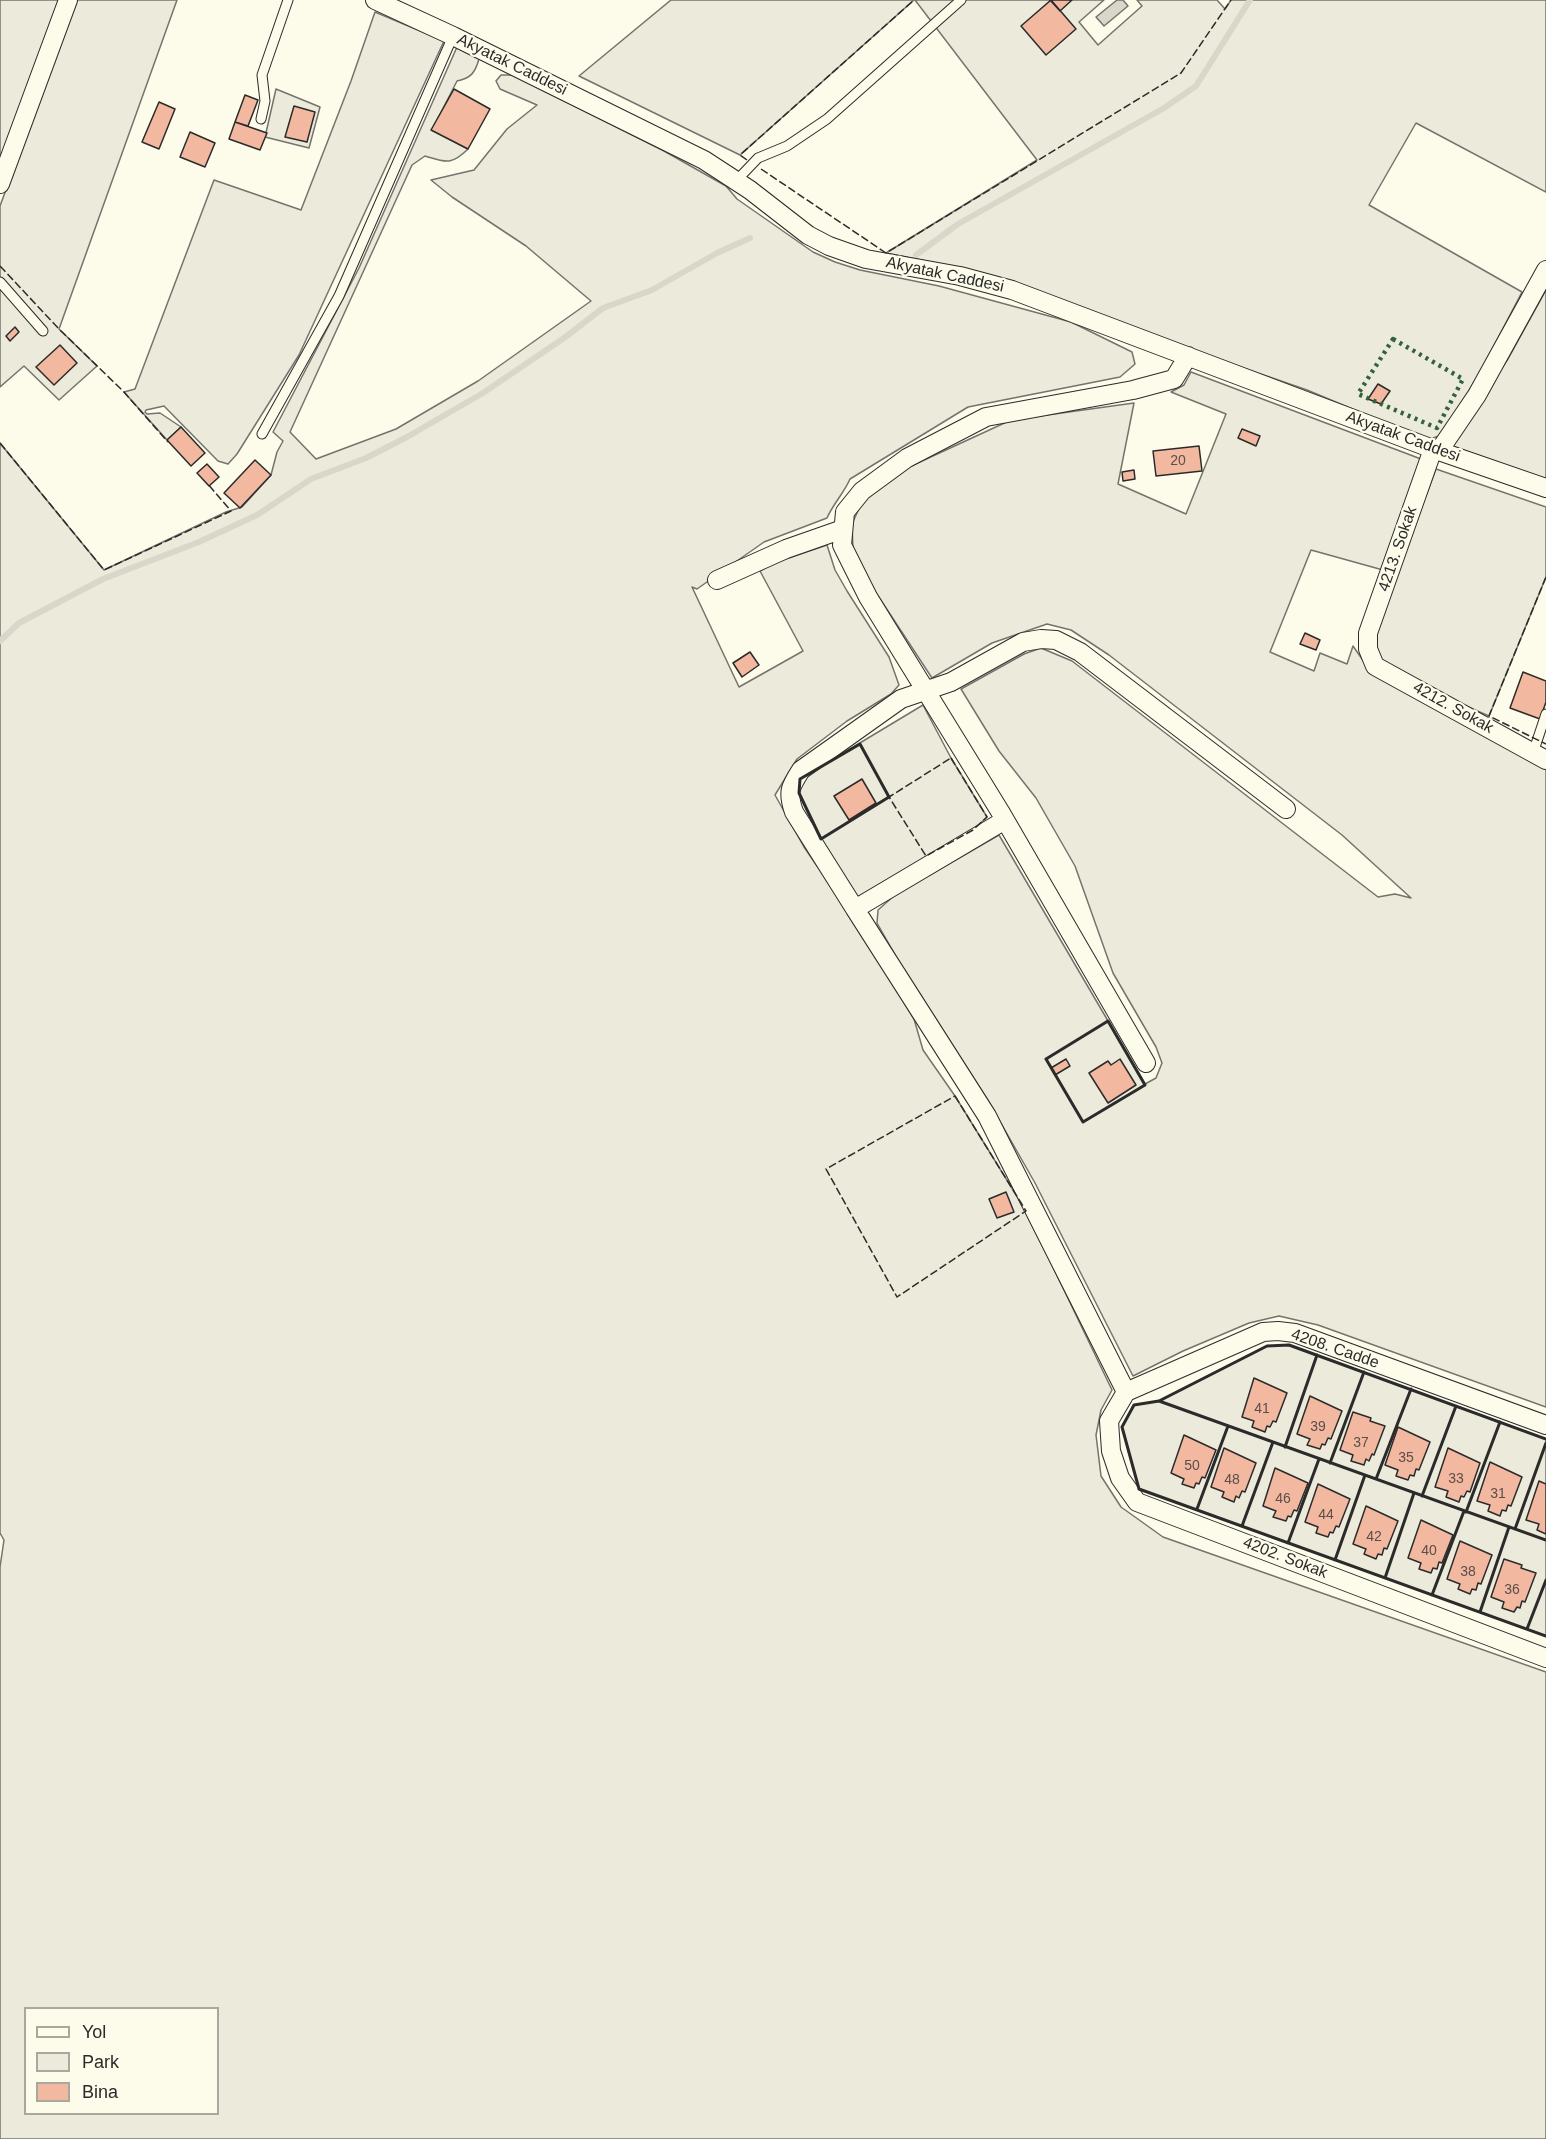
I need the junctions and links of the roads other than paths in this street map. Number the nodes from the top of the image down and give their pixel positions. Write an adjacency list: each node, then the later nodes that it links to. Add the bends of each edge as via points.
1 (68, 0): 8 (street)
2 (288, 0): 6 (lane, via 262,75 265,101)
3 (375, 0): 5 (street, Akyatak Caddesi)
4 (961, 0): 7 (lane, via 827,118 787,146 758,158)
5 (453, 36): 7 (street, Akyatak Caddesi, via 704,160); 13 (lane, via 339,296)
6 (261, 119)
7 (736, 181): 12 (street, Akyatak Caddesi, via 808,235 829,246 866,259 1012,290)
8 (0, 184)
9 (1546, 270): 14 (street, 4213. Sokak, via 1477,395)
10 (0, 282): 11 (lane)
11 (42, 331)
12 (1188, 356): 14 (street, Akyatak Caddesi); 16 (street, via 1174,379 986,417 907,458 862,491 845,512)
13 (262, 434)
14 (1436, 450): 15 (street, Akyatak Caddesi); 18 (street, 4213. Sokak, via 1368,633)
15 (1546, 488)
16 (843, 529): 17 (street); 19 (street, via 842,545)
17 (717, 580)
18 (1368, 649): 21 (street, 4212. Sokak, via 1375,666)
19 (924, 691): 22 (street, via 951,682 1023,642 1056,640 1080,652); 23 (street); 24 (street, via 901,699 801,770 790,787 789,800 794,812)
20 (1546, 714): 21 (lane)
21 (1540, 757)
22 (1286, 809)
23 (1005, 820): 24 (street); 25 (street)
24 (855, 909): 26 (street, via 987,1116)
25 (1146, 1063)
26 (1126, 1392): 27 (street, 4208. Cadde, via 1263,1332 1278,1331 1295,1333); 28 (street, 4202. Sokak, via 1109,1421 1111,1451 1120,1478 1137,1502)
27 (1546, 1425)
28 (1546, 1658)

